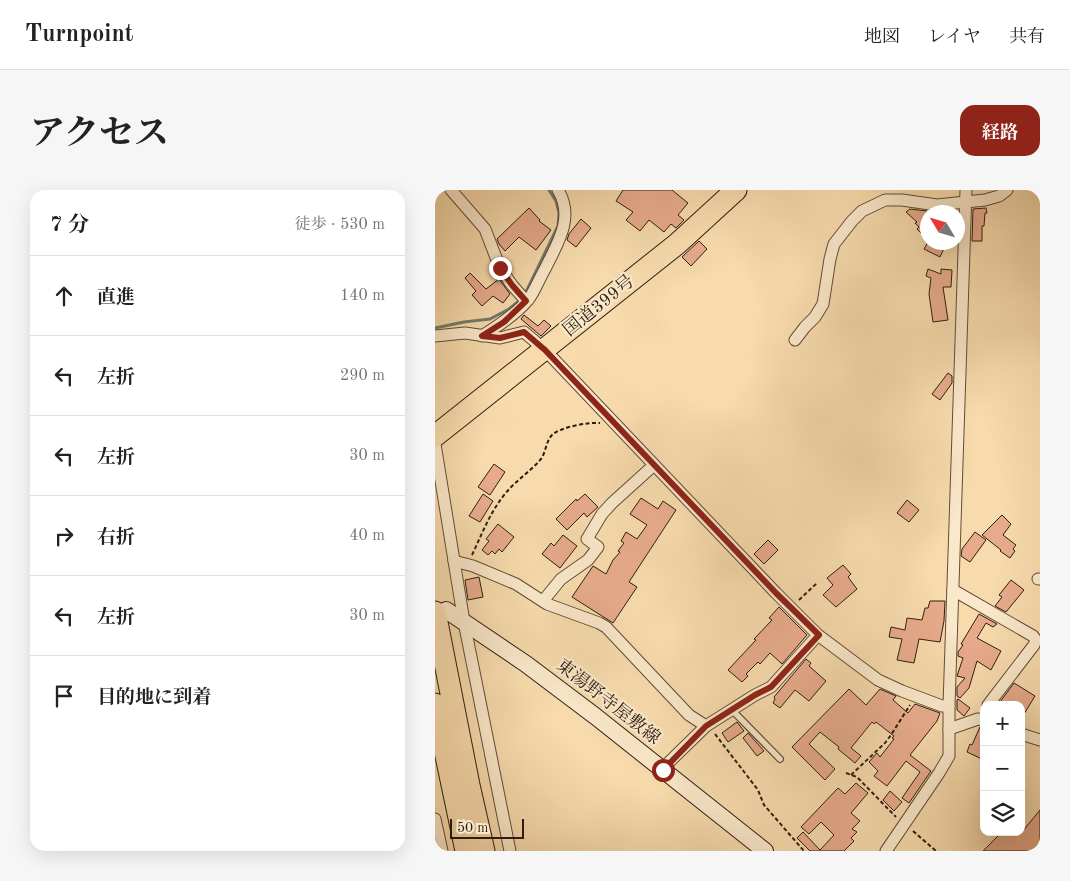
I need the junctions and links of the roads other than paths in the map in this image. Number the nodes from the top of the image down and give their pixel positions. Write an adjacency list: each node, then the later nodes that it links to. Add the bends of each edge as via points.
1 (451, 190): 7 (street, via 485,229 500,268)
2 (558, 190): 7 (street, via 565,206 564,230 534,290)
3 (736, 190): 11 (highway, 国道399号, via 677,244)
4 (966, 190): 6 (street)
5 (1007, 190): 6 (street, via 985,200)
6 (965, 202): 10 (street, via 937,205 885,200 862,211 834,244 823,304); 16 (street)
7 (523, 298): 9 (street, via 504,322)
8 (435, 336): 9 (street, via 465,333)
9 (482, 336): 11 (street, via 500,338 524,332)
10 (795, 340)
11 (545, 350): 12 (highway, 国道399号); 14 (street)
12 (435, 436)
13 (435, 444): 15 (street)
14 (653, 466): 17 (street, via 602,514 587,539 598,548 588,560 561,580); 20 (street)
15 (454, 561): 17 (street, via 516,584); 19 (street)
16 (953, 590): 21 (street, via 1036,640); 23 (street)
17 (543, 601): 26 (street, via 606,627 689,715)
18 (440, 611): 19 (main road, 東湯野寺屋敷線); 35 (highway, via 466,767)
19 (464, 622): 31 (main road, 東湯野寺屋敷線, via 526,664); 36 (street)
20 (819, 635): 23 (street, via 878,680); 24 (street, via 771,687)
21 (991, 701)
22 (435, 704): 34 (highway)
23 (949, 706): 27 (street)
24 (732, 710): 26 (street); 30 (lane)
25 (980, 718): 27 (street)
26 (706, 726): 31 (street)
27 (949, 729): 38 (street, via 949,756)
28 (1025, 735): 29 (street)
29 (1040, 740)
30 (780, 759)
31 (663, 770): 37 (main road, 東湯野寺屋敷線)
32 (435, 819): 33 (street)
33 (442, 851)
34 (466, 851)
35 (484, 851)
36 (510, 851)
37 (765, 851)
38 (886, 851)

